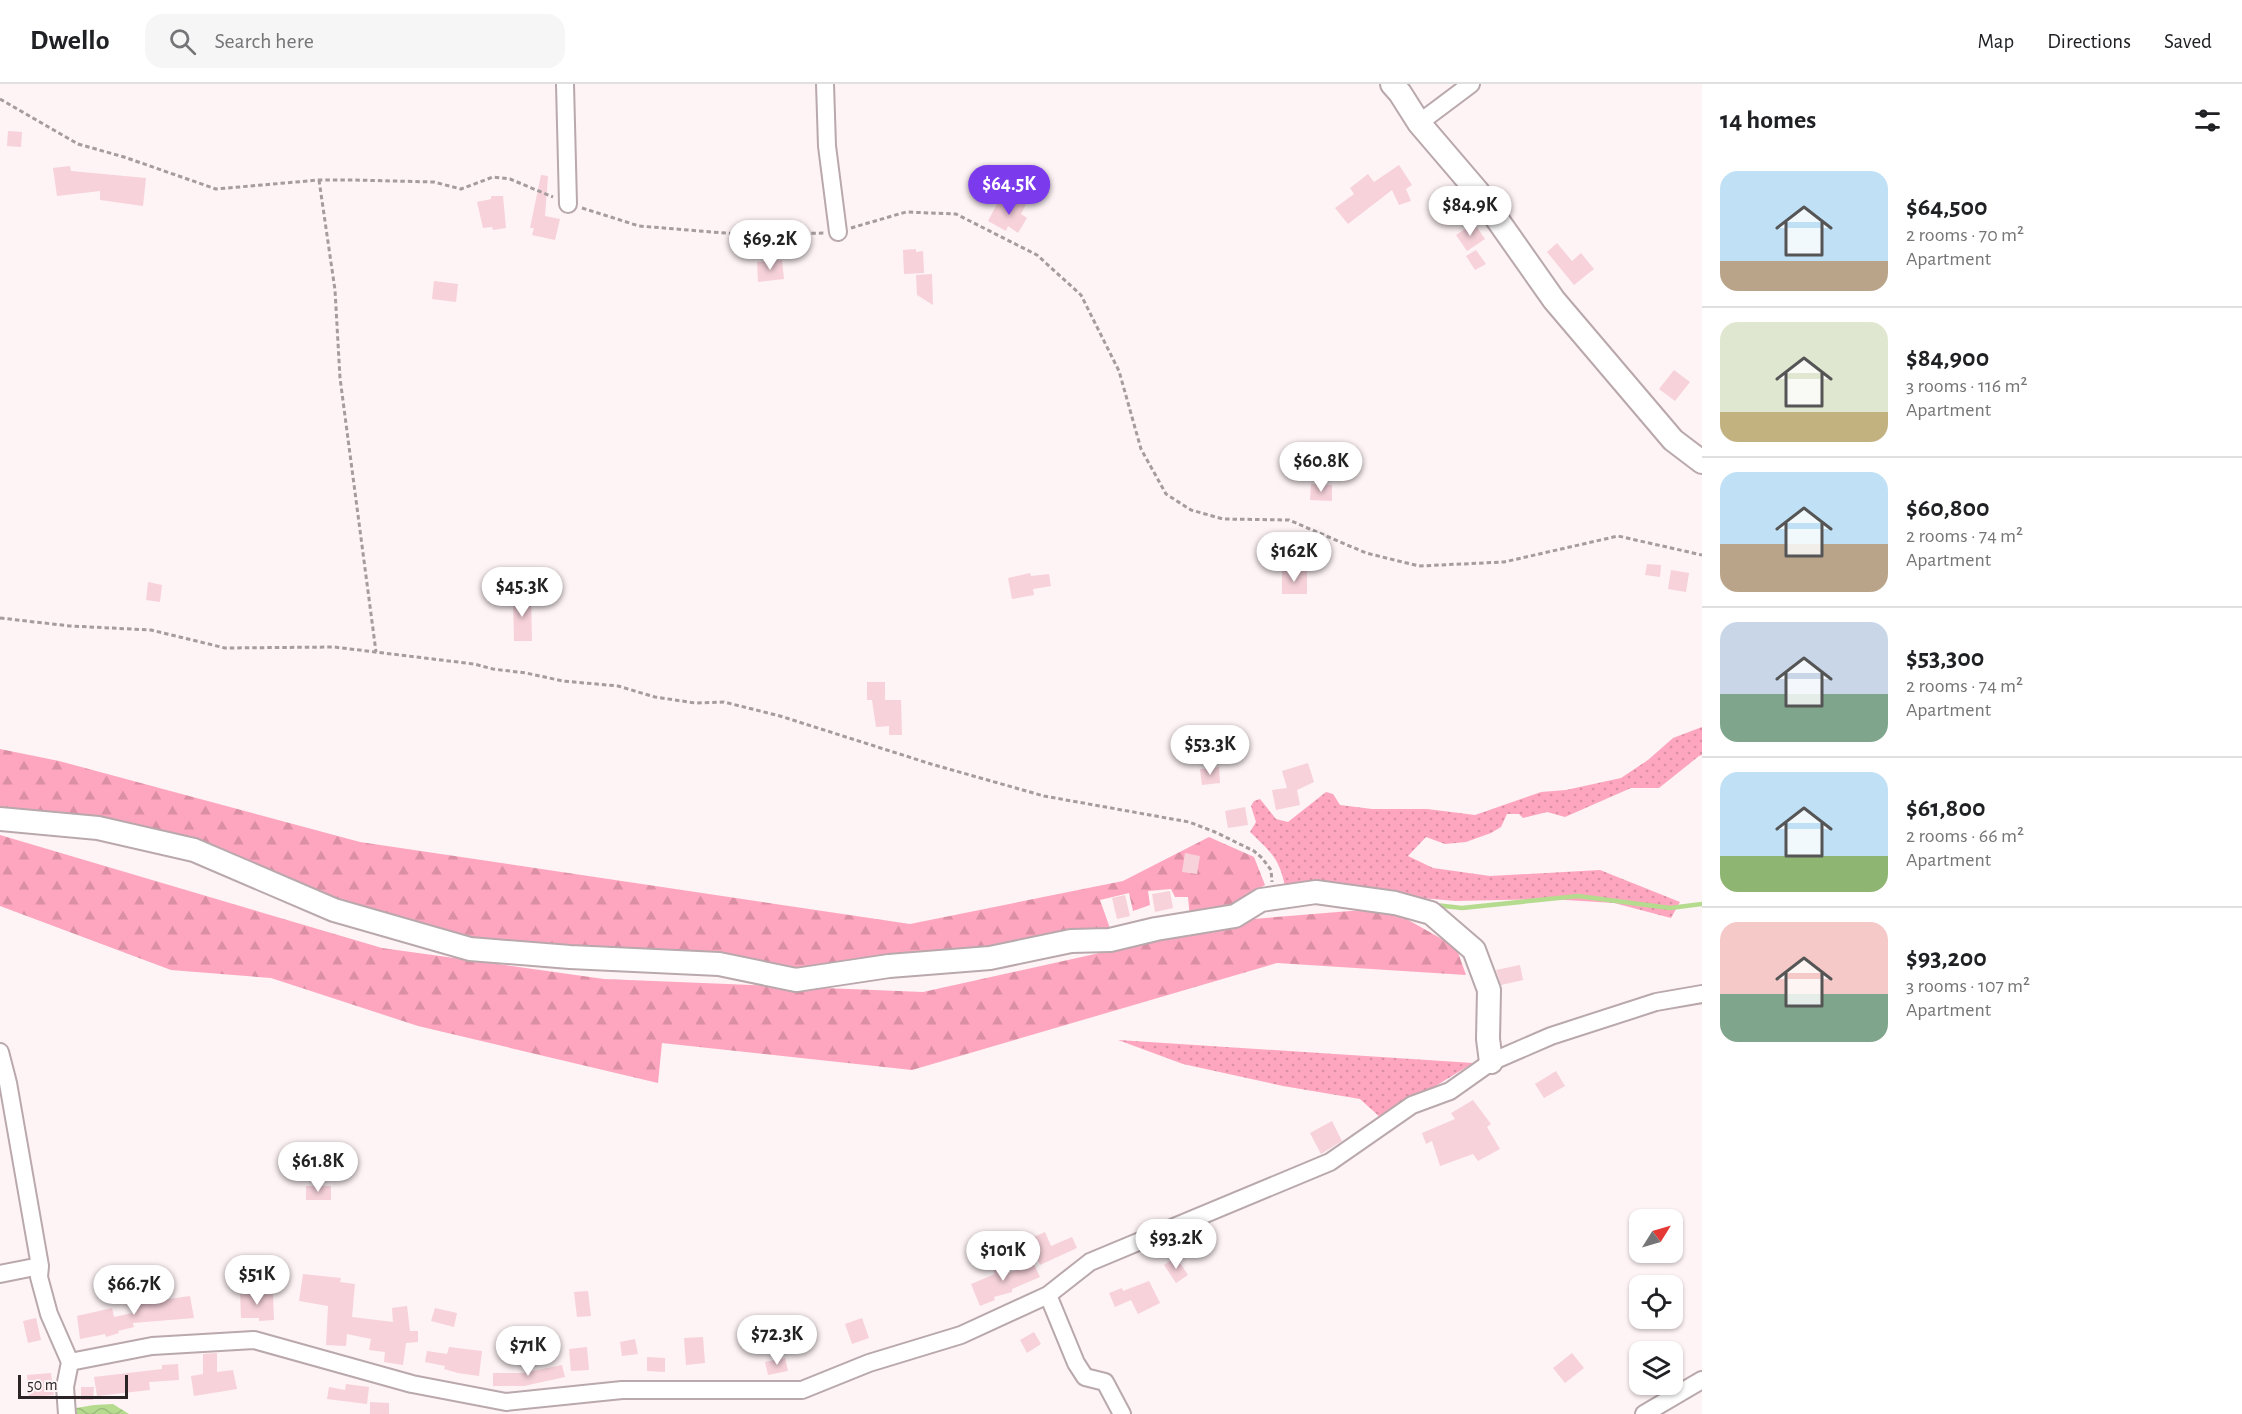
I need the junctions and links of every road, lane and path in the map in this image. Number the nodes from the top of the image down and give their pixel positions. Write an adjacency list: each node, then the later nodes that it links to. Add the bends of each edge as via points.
1 (565, 84): 8 (street)
2 (825, 84): 9 (street, via 827,146)
3 (1392, 84): 6 (street)
4 (1471, 84): 6 (street)
5 (0, 99): 7 (path, via 78,144 216,189)
6 (1419, 123): 10 (street, via 1478,192 1562,308 1673,440)
7 (319, 180): 8 (path, via 435,182 462,189 493,177 510,179); 13 (path)
8 (568, 204): 9 (path, via 639,226 748,235)
9 (838, 232): 11 (path, via 906,212 956,214 1037,255 1081,295 1119,371 1141,448 1166,494 1191,510 1223,519 1289,520 1366,553 1419,566 1504,562 1618,536)
10 (1702, 462)
11 (1702, 555)
12 (0, 618): 13 (path, via 151,630 225,648 334,647)
13 (376, 652): 15 (path, via 618,686 695,703 724,702 1044,796 1189,822 1262,858 1271,870)
14 (0, 819): 15 (street, via 98,828 194,850 334,910 470,949 719,964 796,980 889,966 990,958 1071,941 1110,940 1235,916 1261,900)
15 (1274, 898): 18 (street, via 1316,892 1395,903 1431,913 1474,950 1489,990)
16 (1702, 994): 18 (street, via 1656,1002 1551,1036)
17 (0, 1052): 19 (street)
18 (1491, 1062): 21 (street, via 1450,1091 1412,1105 1330,1162 1090,1262)
19 (40, 1266): 20 (street); 22 (street, via 39,1277 49,1314)
20 (0, 1274)
21 (1048, 1295): 22 (street, via 961,1335 869,1363 802,1390 622,1390 506,1402 412,1383 254,1340 152,1346); 25 (street, via 1076,1363 1085,1377 1105,1382)
22 (70, 1362): 24 (street, via 65,1387)
23 (1702, 1380): 26 (street)
24 (67, 1414)
25 (1122, 1414)
26 (1644, 1414)

